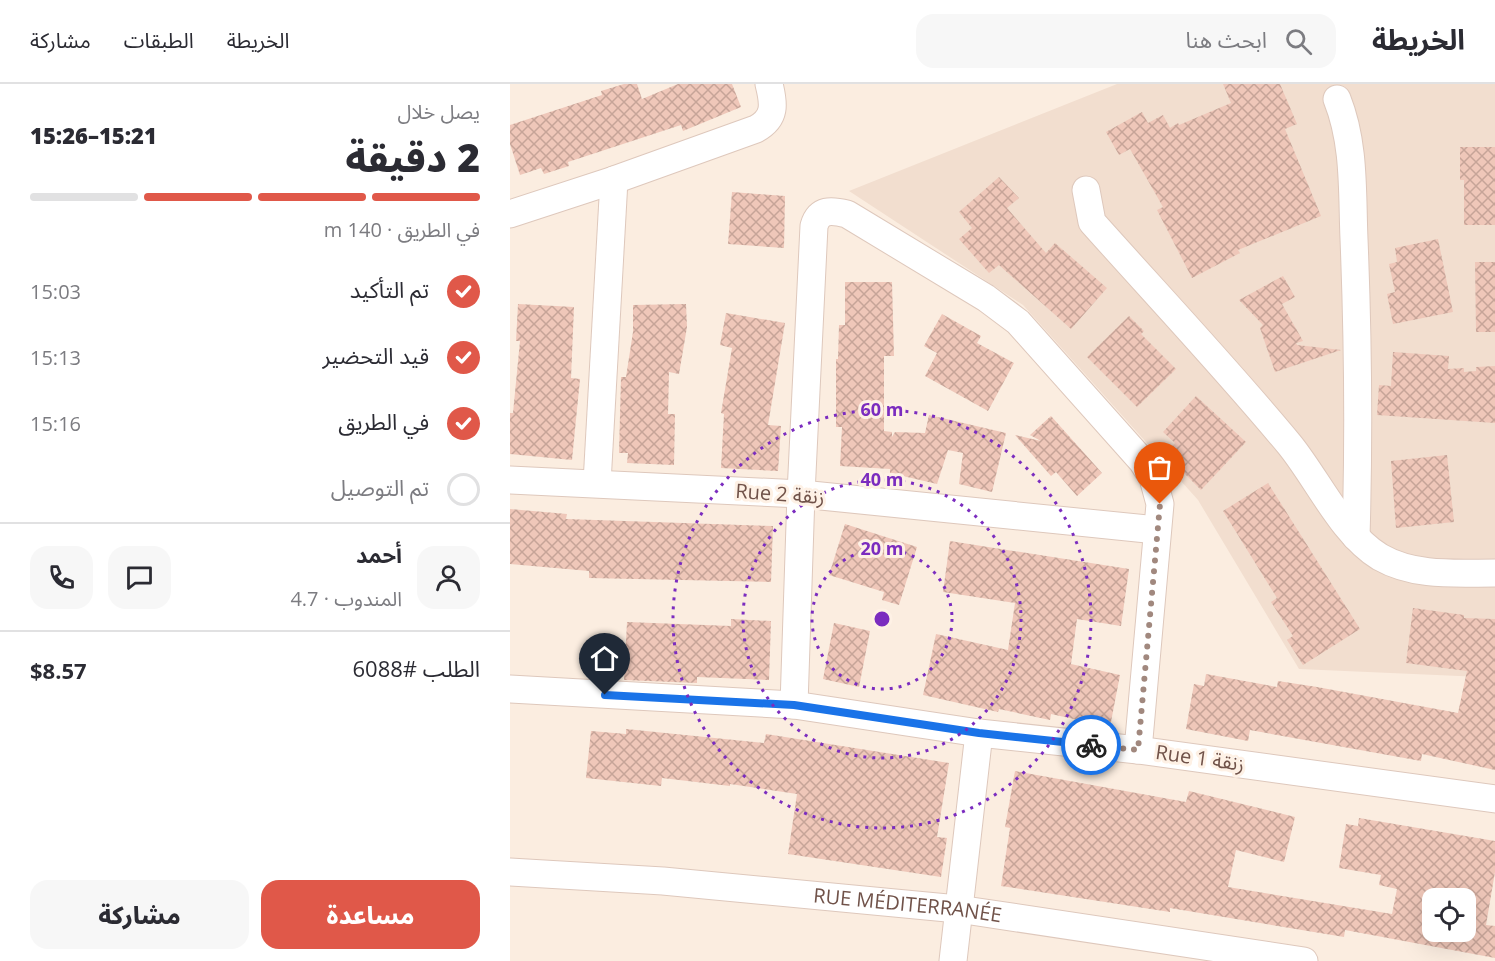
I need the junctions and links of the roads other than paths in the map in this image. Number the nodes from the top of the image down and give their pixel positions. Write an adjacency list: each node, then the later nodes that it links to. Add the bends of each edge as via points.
1 (769, 84): 3 (street, via 772,114 767,123)
2 (1337, 99): 10 (street, via 1349,136 1355,265 1359,435)
3 (614, 180): 5 (street); 7 (street)
4 (1086, 190): 10 (street, via 1092,222 1290,445)
5 (510, 214)
6 (510, 480): 7 (street, Rue 2 زنقة)
7 (597, 483): 8 (street, Rue 2 زنقة)
8 (801, 494): 9 (street, Rue 2 زنقة); 9 (street, via 814,226 823,212 833,210 986,297 1018,322 1120,435 1153,478 1160,504); 13 (street)
9 (1157, 530): 15 (street)
10 (1356, 537): 11 (street, via 1378,556 1399,566 1424,572)
11 (1495, 573)
12 (510, 689): 13 (street, Rue 1 زنقة)
13 (794, 705): 14 (street, Rue 1 زنقة)
14 (979, 733): 15 (street, Rue 1 زنقة); 18 (street)
15 (1138, 750): 16 (street, Rue 1 زنقة)
16 (1495, 799)
17 (510, 872): 18 (street, RUE MÉDITERRANÉE, via 663,881)
18 (958, 909): 19 (street); 20 (street, RUE MÉDITERRANÉE)
19 (953, 961)
20 (1304, 961)

